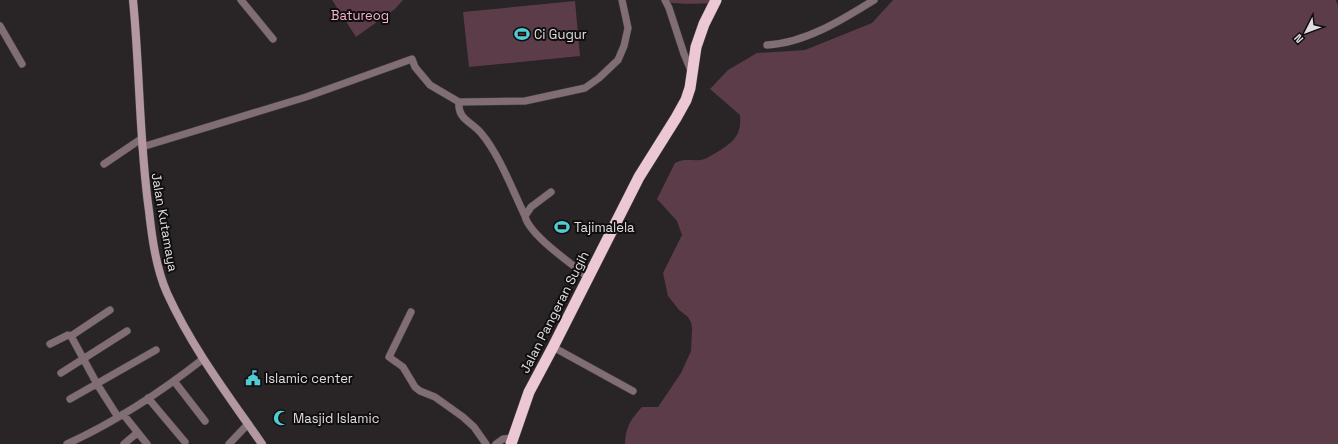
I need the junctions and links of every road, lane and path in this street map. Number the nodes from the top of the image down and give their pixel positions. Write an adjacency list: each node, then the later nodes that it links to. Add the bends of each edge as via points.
1 (133, 0): 13 (main road, Jalan Kutamaya)
2 (241, 0): 8 (street)
3 (622, 0): 12 (street, via 628,28 624,46 618,60 585,88 525,101)
4 (665, 0): 11 (street)
5 (716, 0): 11 (highway, Jalan Pangeran Sugih, via 696,47)
6 (874, 0): 9 (street, via 801,39)
7 (0, 26): 10 (street)
8 (273, 39)
9 (767, 45)
10 (22, 64)
11 (692, 75): 17 (highway, Jalan Pangeran Sugih, via 688,94 676,118 639,177)
12 (459, 102): 13 (street, via 430,85 415,67 412,59 306,97); 16 (street, via 462,116 481,133 495,153)
13 (141, 143): 14 (street); 26 (main road, Jalan Kutamaya, via 151,227 161,276 167,293)
14 (104, 164)
15 (551, 192): 16 (street, via 531,207)
16 (525, 216): 17 (street, via 536,234)
17 (588, 277): 23 (highway, Jalan Pangeran Sugih)
18 (110, 310): 21 (street)
19 (411, 312): 44 (street, via 389,357 403,367 415,387 435,397 463,417)
20 (127, 331): 25 (street)
21 (71, 336): 22 (street, via 68,335); 25 (street)
22 (50, 344)
23 (553, 347): 30 (street); 37 (highway, Jalan Pangeran Sugih, via 529,392)
24 (156, 350): 29 (street)
25 (84, 359): 27 (street); 29 (street)
26 (203, 359): 28 (street); 35 (main road, Jalan Kutamaya)
27 (61, 373)
28 (174, 381): 31 (street); 34 (street)
29 (97, 384): 32 (street); 33 (street)
30 (632, 391)
31 (148, 398): 33 (street); 38 (street)
32 (70, 399)
33 (121, 415): 36 (street); 39 (street)
34 (205, 421)
35 (248, 424): 42 (street); 43 (main road, Jalan Kutamaya)
36 (137, 433): 40 (street); 41 (street)
37 (512, 441): 45 (street, via 503,440)
38 (185, 442)
39 (71, 443)
40 (124, 444)
41 (147, 444)
42 (229, 444)
43 (262, 444)
44 (486, 444)
45 (496, 444)

